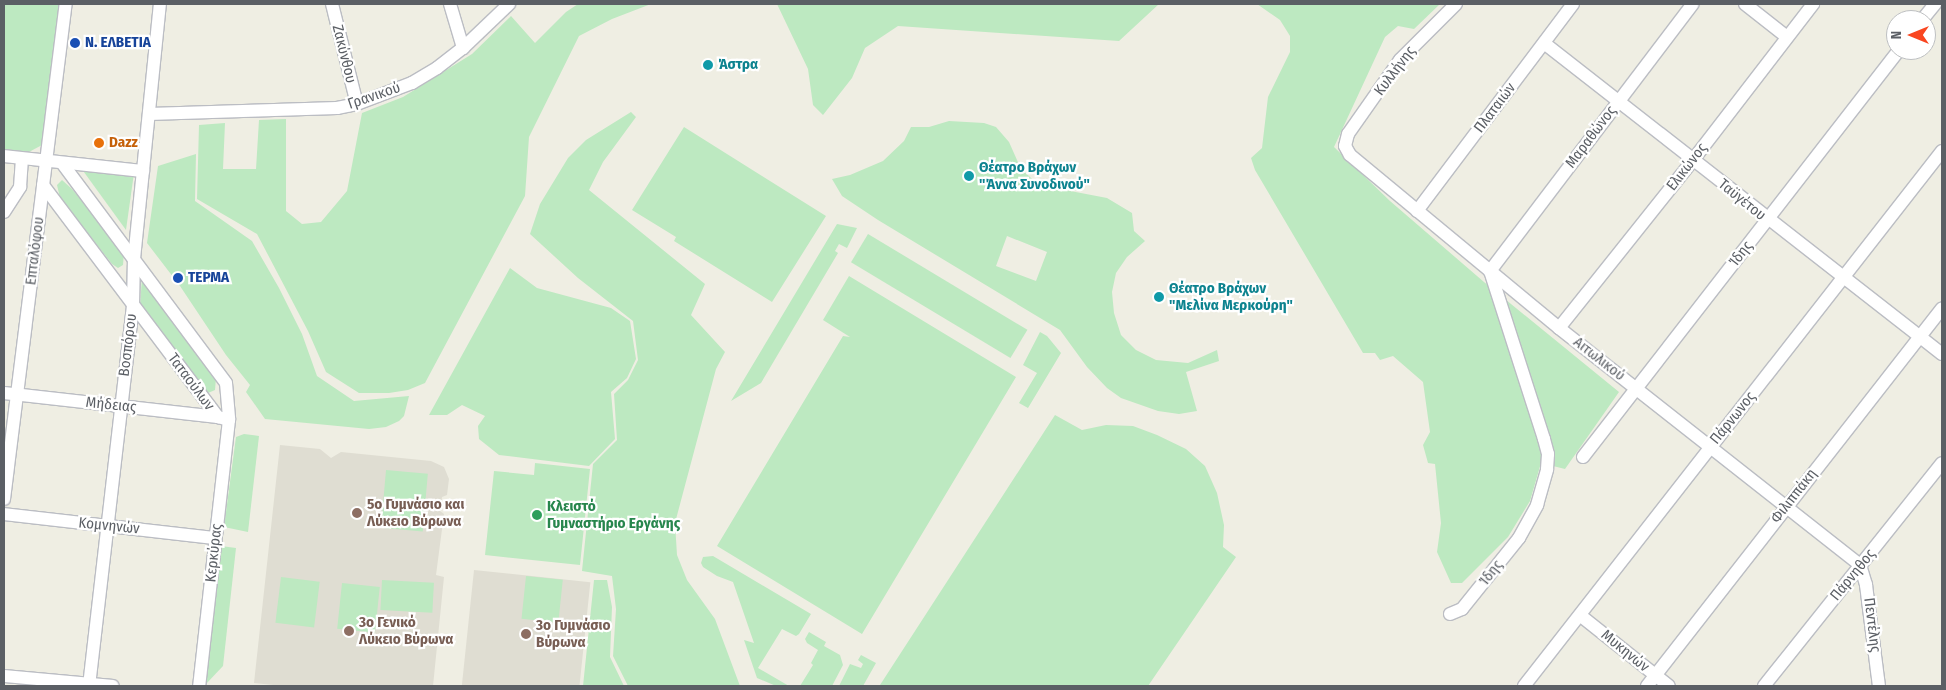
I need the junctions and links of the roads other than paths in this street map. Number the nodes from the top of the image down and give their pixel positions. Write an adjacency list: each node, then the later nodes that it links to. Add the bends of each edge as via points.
1 (66, 4): 23 (street, Επταλόφου)
2 (160, 4): 17 (street, Βοσπόρου)
3 (332, 4): 16 (street, Ζακύνθου)
4 (450, 4): 13 (street)
5 (509, 4): 13 (street, Γρανικού)
6 (1456, 4): 18 (street, Κυλλήνης, via 1400,60 1348,134)
7 (1573, 4): 12 (street, Πλαταιών)
8 (1693, 4): 15 (street, Μαραθώνος)
9 (1745, 4): 11 (street)
10 (1813, 4): 11 (street, Ελικώνος)
11 (1786, 37): 22 (street, Ελικώνος)
12 (1544, 42): 15 (street, Ταϋγέτου); 27 (street, Πλαταιών)
13 (463, 48): 16 (street, Γρανικού, via 412,83)
14 (1891, 60): 29 (street, Ίδης)
15 (1619, 101): 22 (street, Ταϋγέτου); 31 (street, Μαραθώνος)
16 (357, 104): 17 (street, Γρανικού, via 337,108)
17 (149, 114): 25 (street, Βοσπόρου)
18 (1345, 146): 27 (street, Αιτωλικού, via 1350,155)
19 (1942, 151): 32 (street, Πάρνωνος)
20 (4, 156): 21 (street)
21 (22, 159): 23 (street); 28 (street, via 20,188)
22 (1693, 160): 29 (street, Ταϋγέτου); 35 (street, Ελικώνος)
23 (46, 162): 24 (street); 26 (street, Επταλόφου)
24 (62, 164): 25 (street); 30 (street, Ταταούλων)
25 (143, 171): 30 (street, Βοσπόρου)
26 (43, 185): 33 (street, Ταταούλων); 39 (street, Επταλόφου)
27 (1417, 211): 31 (street, Αιτωλικού)
28 (4, 212)
29 (1767, 220): 32 (street, Ταϋγέτου); 38 (street, Ίδης)
30 (134, 259): 33 (street, Βοσπόρου); 41 (street, Ταταούλων, via 226,383)
31 (1490, 271): 35 (street, Αιτωλικού); 51 (street, Ίδης, via 1544,439 1547,469 1536,504 1519,538 1462,609)
32 (1845, 278): 36 (street, Ταϋγέτου); 42 (street, Πάρνωνος)
33 (133, 305): 40 (street, Βοσπόρου); 41 (street, Ταταούλων)
34 (1942, 308): 36 (street, Φιλιππάκη)
35 (1559, 328): 38 (street, Αιτωλικού)
36 (1920, 337): 37 (street, Ταϋγέτου); 46 (street, Φιλιππάκη)
37 (1942, 354)
38 (1636, 388): 42 (street, Αιτωλικού); 43 (street, Ίδης)
39 (10, 394): 40 (street, Μήδειας); 45 (street, Επταλόφου)
40 (121, 406): 41 (street, Μήδειας); 48 (street, Βοσπόρου)
41 (223, 418): 49 (street, Κερκύρας)
42 (1710, 446): 46 (street, Αιτωλικού); 52 (street, Πάρνωνος)
43 (1583, 457)
44 (1942, 463): 50 (street, Πάρνηθος)
45 (4, 499)
46 (1786, 506): 50 (street, Αιτωλικού); 54 (street, Φιλιππάκη)
47 (4, 514): 48 (street, Κομνηνών)
48 (107, 525): 49 (street, Κομνηνών); 55 (street, Βοσπόρου)
49 (215, 538): 57 (street, Κερκύρας)
50 (1860, 565): 61 (street, Πάρνηθος); 62 (street, Πεντέλης, via 1866,585)
51 (1450, 614)
52 (1581, 616): 54 (street, Μυκηνών); 58 (street, Πάρνωνος)
53 (4, 676): 55 (street)
54 (1656, 676): 59 (street, Φιλιππάκη); 60 (street, Μυκηνών)
55 (89, 685): 56 (street)
56 (113, 686)
57 (199, 686)
58 (1524, 686)
59 (1647, 686)
60 (1669, 686)
61 (1764, 686)
62 (1879, 686)

